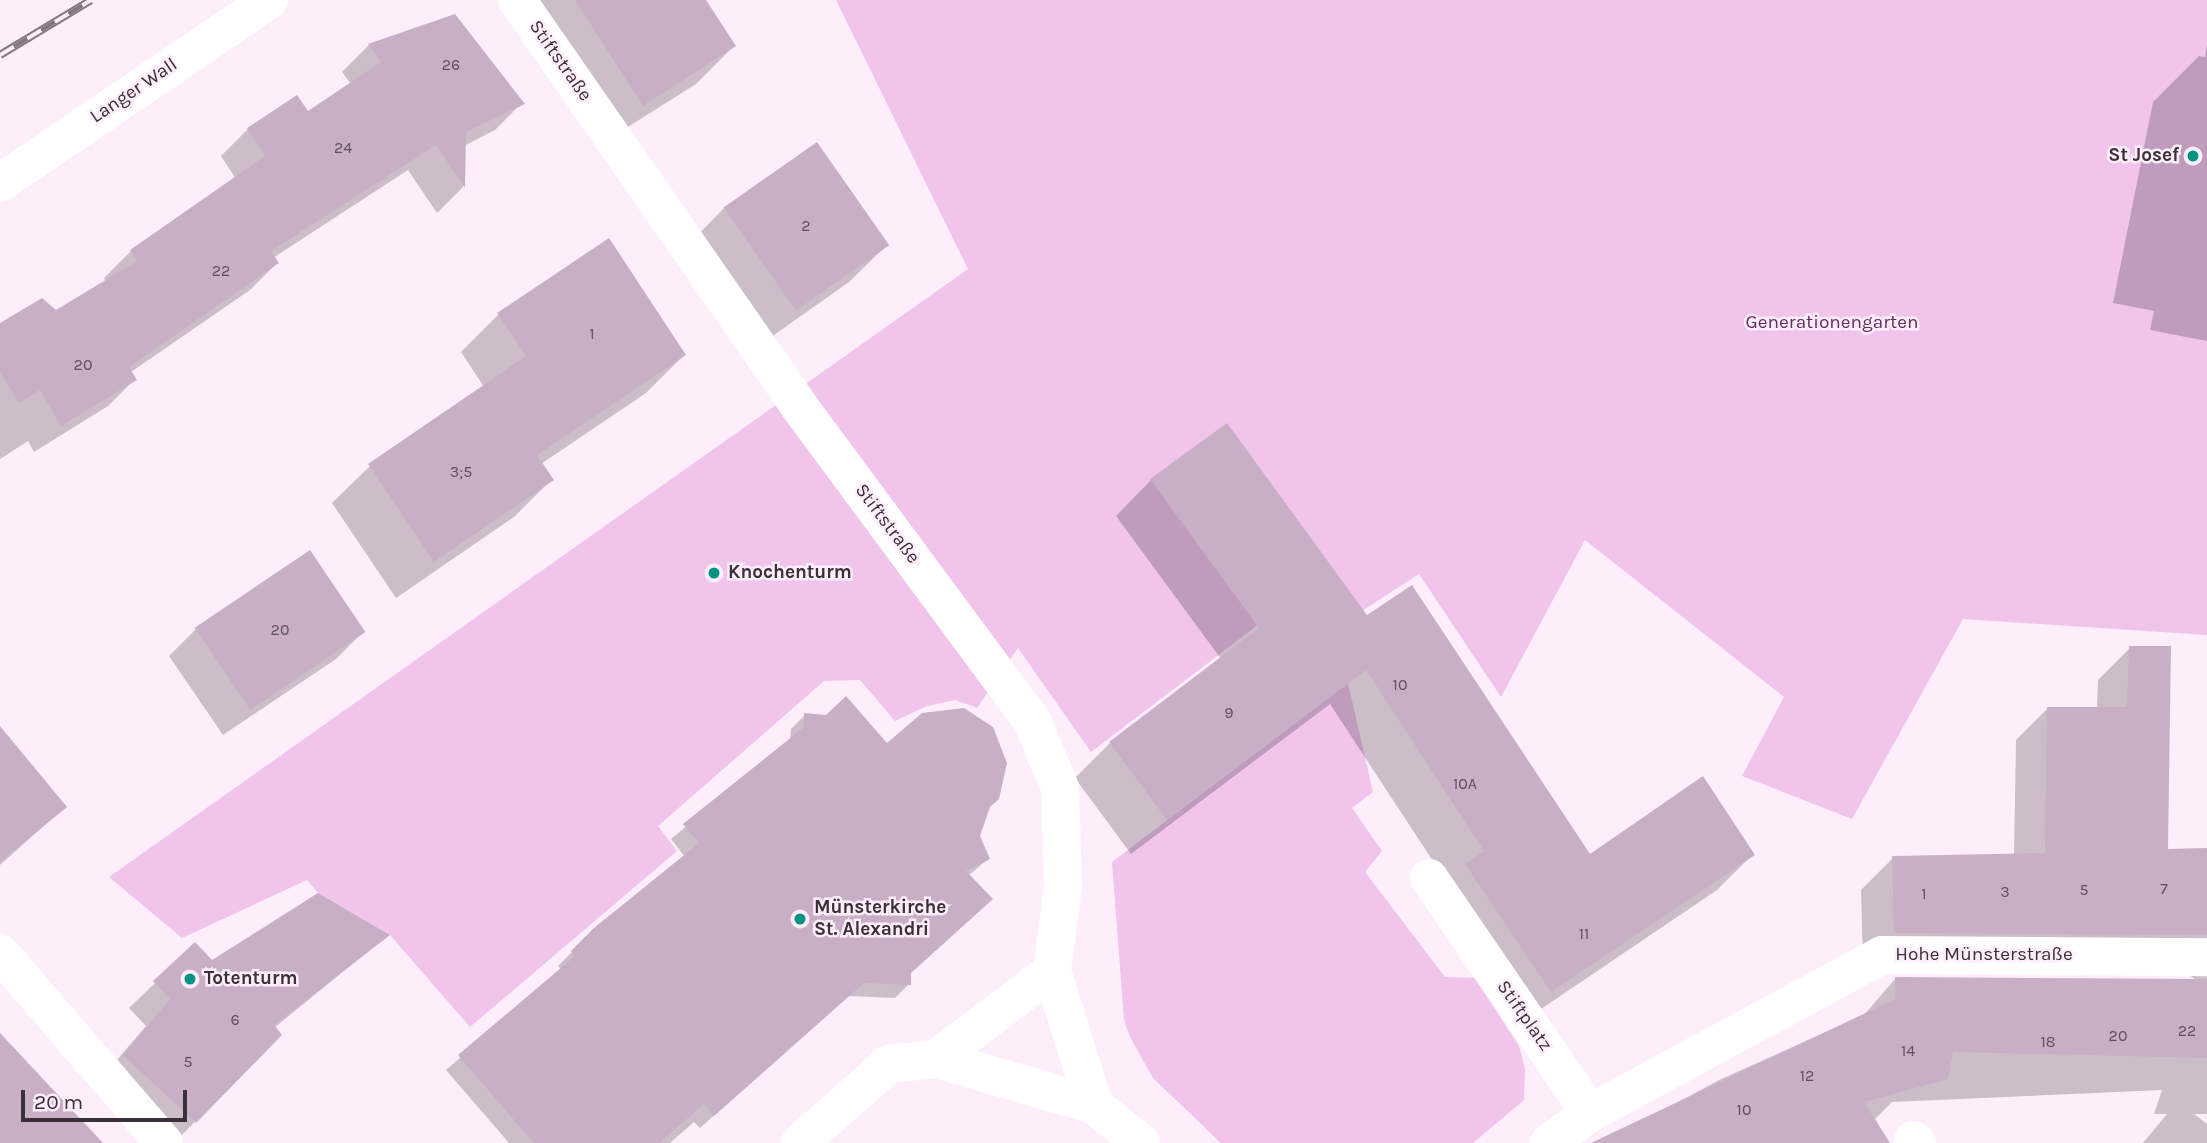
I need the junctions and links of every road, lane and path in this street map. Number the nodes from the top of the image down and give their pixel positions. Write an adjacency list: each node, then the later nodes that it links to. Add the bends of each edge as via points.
1 (268, 0): 3 (street, Langer Wall)
2 (517, 0): 7 (street, Stiftstraße, via 799,406 1032,721 1060,788 1063,886)
3 (0, 183)
4 (1429, 878): 10 (street, Stiftplatz)
5 (2207, 957): 10 (street, Hohe Münsterstraße, via 1882,954)
6 (4, 967): 11 (street)
7 (1052, 971): 8 (street); 9 (street, Stiftstraße)
8 (936, 1059): 9 (street); 12 (street, via 889,1064)
9 (1094, 1105): 13 (street)
10 (1590, 1113): 14 (street)
11 (164, 1143)
12 (800, 1143)
13 (1141, 1143)
14 (1549, 1143)

